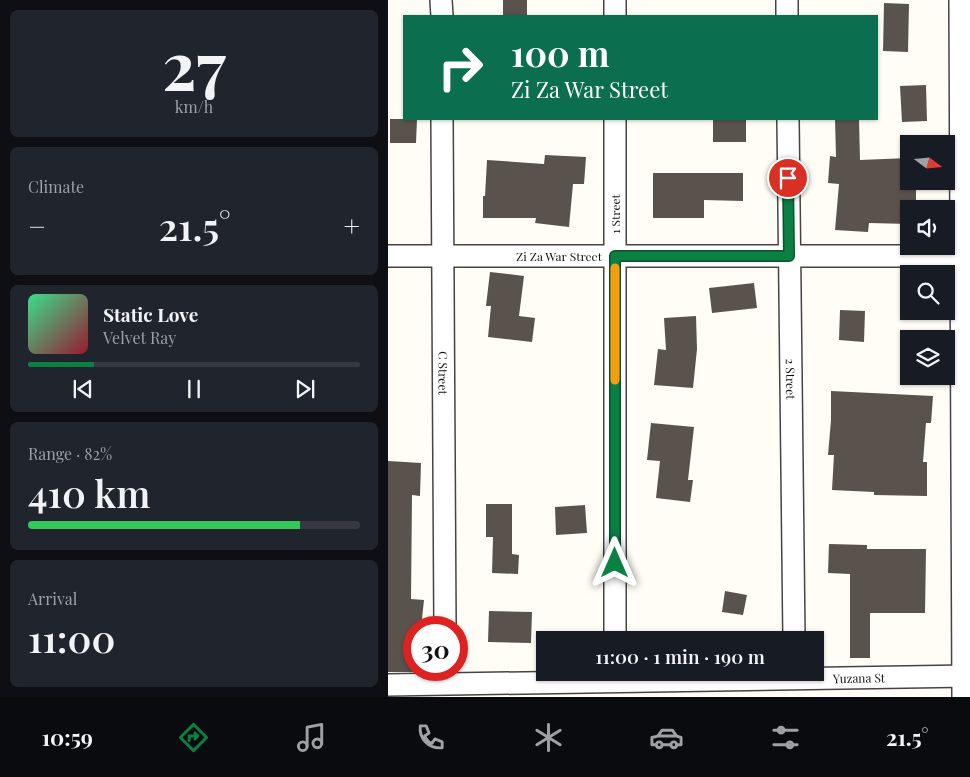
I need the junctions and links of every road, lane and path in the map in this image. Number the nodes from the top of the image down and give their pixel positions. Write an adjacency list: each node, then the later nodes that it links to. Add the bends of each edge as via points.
1 (442, 0): 5 (street)
2 (615, 0): 6 (street)
3 (787, 0): 7 (street)
4 (960, 0): 15 (street)
5 (442, 15)
6 (615, 15)
7 (787, 15)
8 (442, 120): 12 (street, C Street)
9 (615, 120): 13 (street, 1 Street)
10 (788, 120): 14 (street, 2 Street)
11 (388, 256): 12 (street, Zi Za War Street)
12 (442, 256): 13 (street, Zi Za War Street); 16 (street, C Street)
13 (615, 256): 14 (street, Zi Za War Street); 17 (street, 1 Street)
14 (789, 256): 15 (street, Zi Za War Street); 18 (street, 2 Street)
15 (966, 256): 19 (street)
16 (444, 616)
17 (615, 631)
18 (794, 631)
19 (967, 676): 20 (street, Yuzana St); 24 (street)
20 (794, 683): 22 (street, Yuzana St)
21 (445, 684): 22 (street, Yuzana St); 23 (street, Yuzana St)
22 (615, 684)
23 (388, 685)
24 (964, 697)

